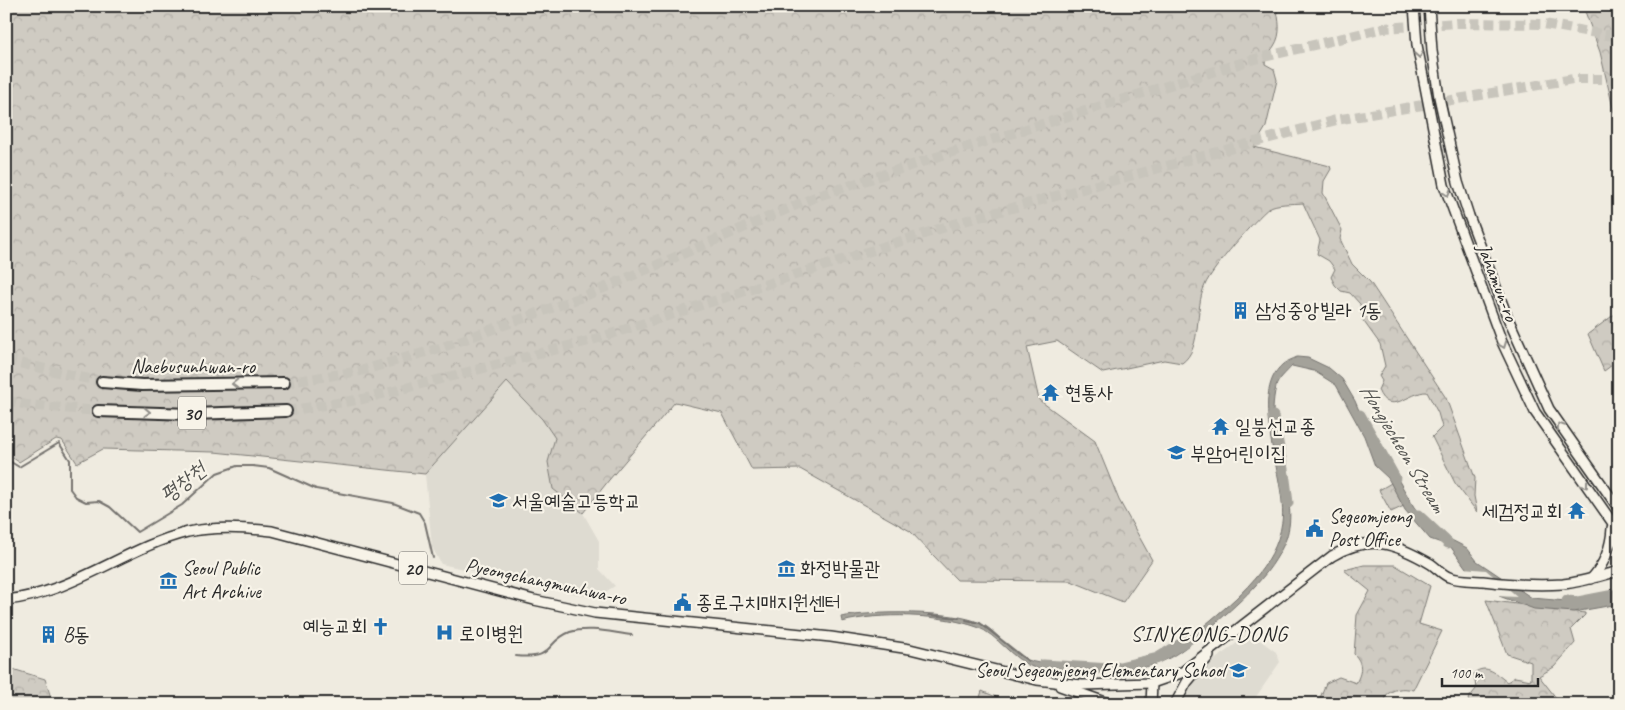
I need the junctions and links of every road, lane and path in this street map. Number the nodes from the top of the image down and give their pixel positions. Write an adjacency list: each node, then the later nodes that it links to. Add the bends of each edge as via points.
1 (1414, 6): 10 (main road, Jahamun-ro, one-way to 10, via 1417,45 1444,185 1502,342 1536,412)
2 (1429, 6): 7 (main road, Jahamun-ro, one-way to 2, via 1549,409 1507,316 1469,216 1458,182 1440,97)
3 (102, 382): 4 (highway, Naebusunhwan-ro / 30, one-way to 3, via 142,385)
4 (284, 383)
5 (98, 411): 6 (highway, 30, one-way to 6, via 191,414)
6 (286, 411)
7 (1607, 493): 8 (main road); 9 (main road, Jahamun-ro)
8 (1619, 504)
9 (1619, 509)
10 (1612, 522): 11 (main road, Jahamun-ro); 13 (main road, via 1607,556)
11 (1619, 544)
12 (1619, 571): 13 (main road)
13 (1590, 579): 15 (main road, via 1562,584 1468,580 1449,577 1395,545 1357,545 1332,556)
14 (6, 600): 16 (main road, Pyeongchangmunhwa-ro / 20, via 52,591 180,535 244,528 272,531 595,613 832,637 910,649)
15 (1220, 642): 17 (main road, Pyeongchangmunhwa-ro, via 1181,673); 20 (main road, via 1187,682)
16 (1040, 680): 17 (main road, Pyeongchangmunhwa-ro / 20, via 1098,685); 18 (main road)
17 (1152, 683): 19 (main road)
18 (1111, 704)
19 (1151, 704)
20 (1174, 704)

